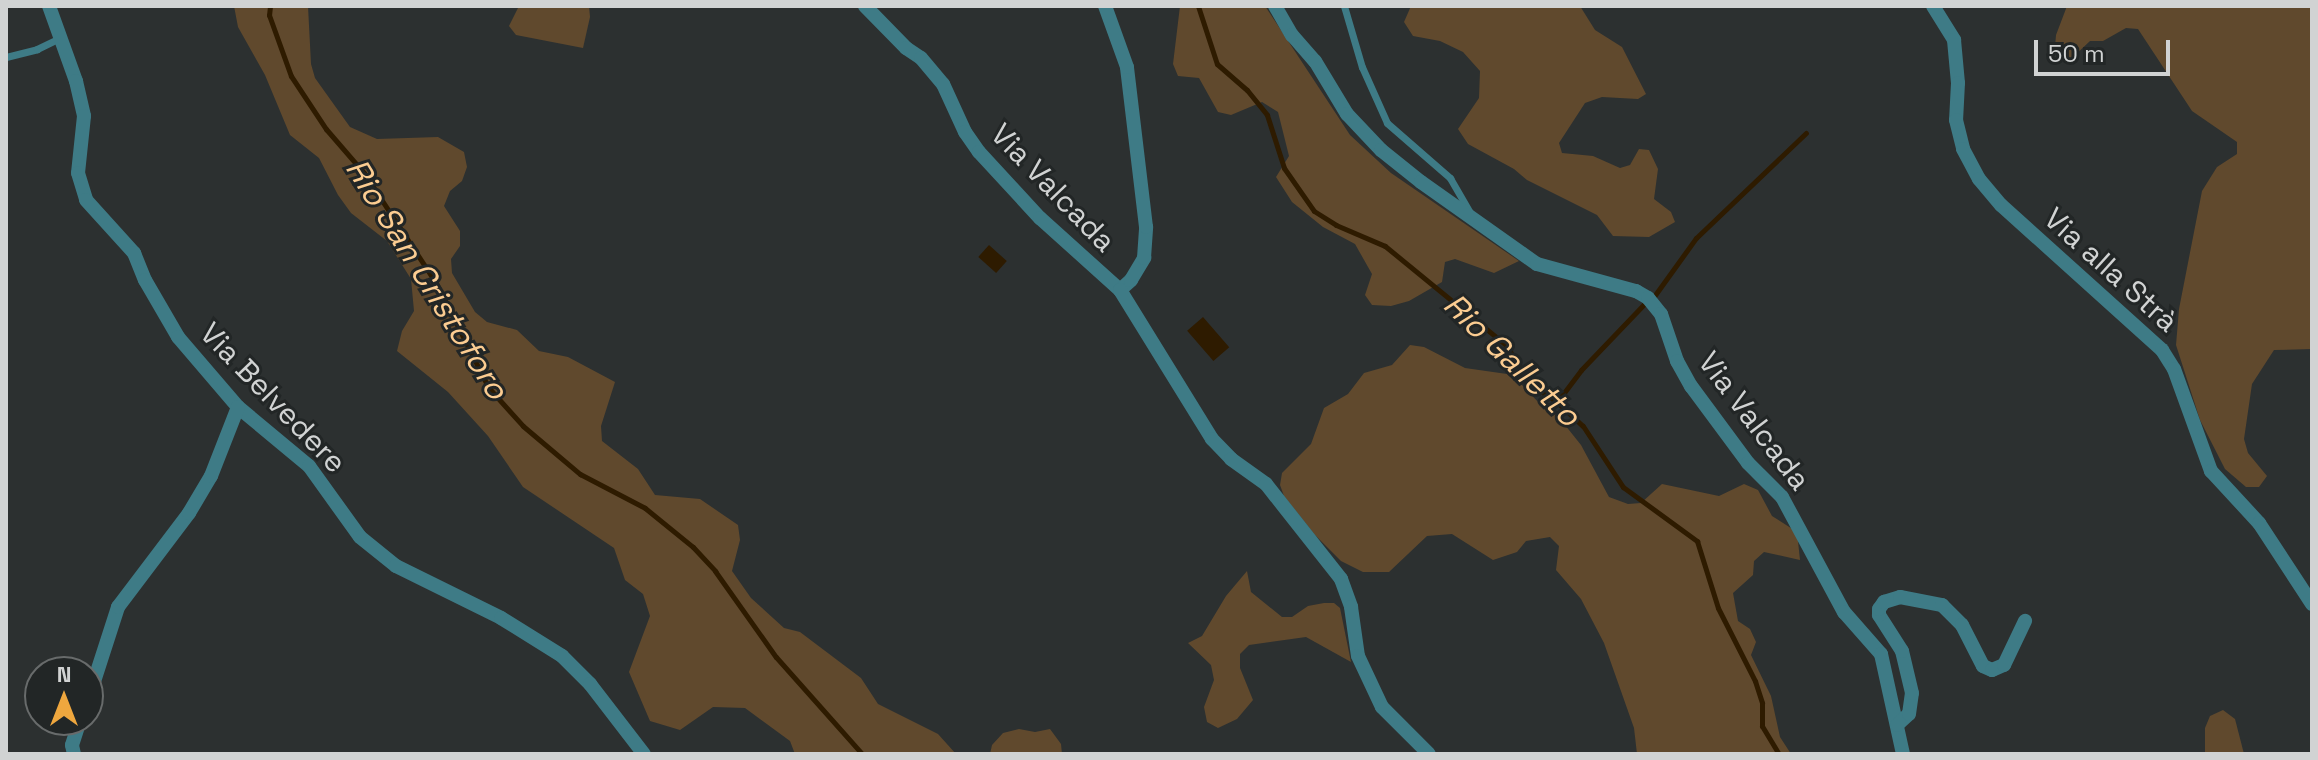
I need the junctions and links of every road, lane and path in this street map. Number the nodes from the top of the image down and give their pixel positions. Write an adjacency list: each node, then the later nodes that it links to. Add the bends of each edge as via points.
1 (49, 6): 7 (street, Via Belvedere)
2 (865, 6): 10 (street, Via Valcada, via 943,84 979,152 1040,218)
3 (1105, 6): 10 (street, Via Valcada, via 1127,67 1145,215 1144,258)
4 (1275, 6): 9 (street, Via Valcada, via 1347,114 1381,150)
5 (1344, 6): 9 (lane, via 1362,67 1387,123 1450,178)
6 (1933, 6): 12 (street, Via alla Strà, via 1954,40 1956,120 1963,149 1979,179 2162,350 2211,471 2259,523)
7 (60, 38): 8 (lane); 11 (street, Via Belvedere, via 84,116 78,173 86,200 134,253 169,324)
8 (6, 57)
9 (1477, 224): 15 (street, Via Valcada, via 1553,271 1648,298 1661,314 1691,386 1748,463 1782,497 1844,612 1881,654)
10 (1120, 290): 17 (street, Via Valcada, via 1212,439 1266,484 1341,579 1358,656 1382,707)
11 (238, 407): 14 (street, via 211,476 189,513 118,607); 16 (street, Via Belvedere, via 309,466 360,537 396,566 501,618 562,656)
12 (2312, 604)
13 (2025, 621): 15 (street, via 2004,665 1992,670 1983,666 1962,625 1942,605 1900,597 1884,602 1879,615 1902,651 1912,693 1909,714)
14 (102, 656)
15 (1897, 725): 18 (street, Via Valcada)
16 (644, 754)
17 (1429, 754)
18 (1903, 754)

